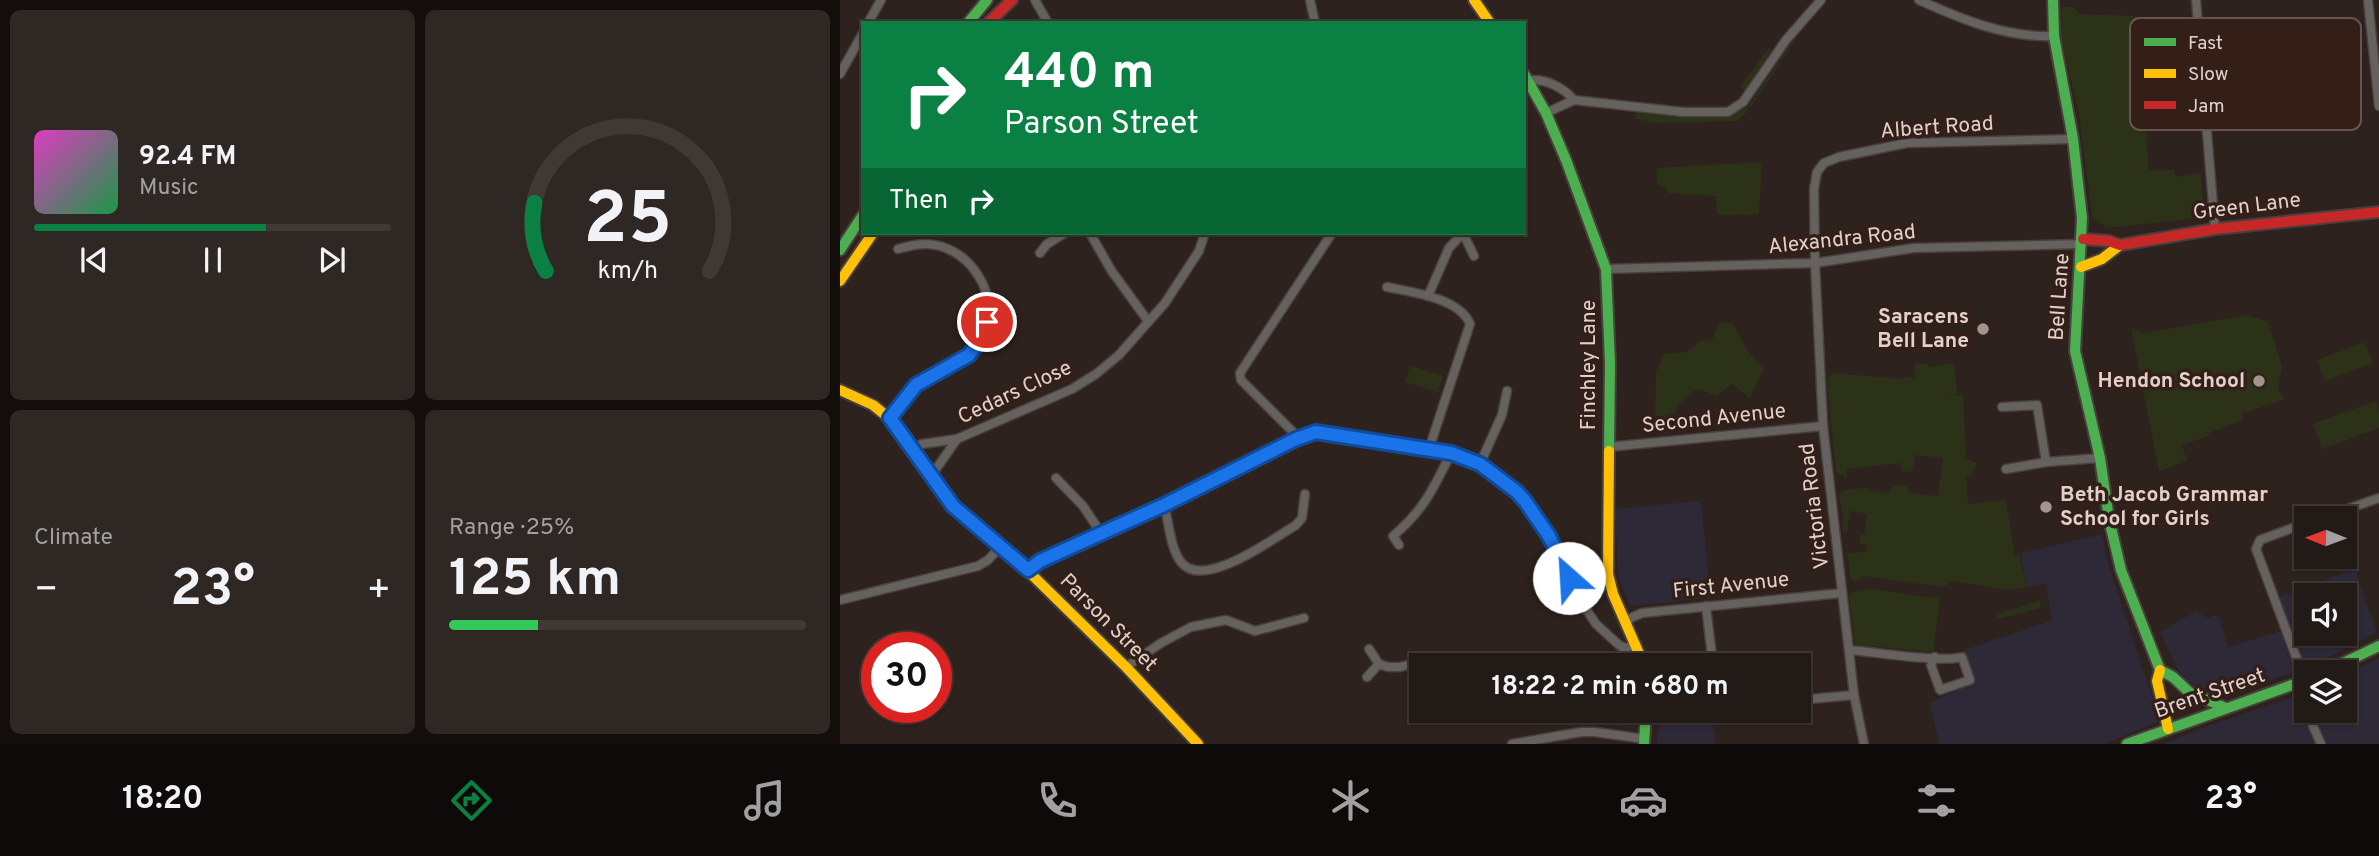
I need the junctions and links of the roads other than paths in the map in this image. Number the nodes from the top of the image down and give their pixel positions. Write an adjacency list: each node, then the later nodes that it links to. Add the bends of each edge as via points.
1 (881, 0): 13 (street)
2 (986, 0): 14 (main road)
3 (1012, 0): 15 (main road)
4 (1035, 0): 16 (street)
5 (1310, 0): 17 (street)
6 (1474, 0): 18 (main road)
7 (1821, 0): 23 (street, via 1743,102 1728,111 1683,112)
8 (1919, 0): 19 (street, via 1984,27)
9 (2053, 0): 19 (main road, Bell Lane)
10 (2196, 0): 12 (street)
11 (2368, 0): 24 (street)
12 (2197, 18)
13 (869, 21)
14 (970, 21)
15 (990, 21)
16 (1047, 21)
17 (1315, 21)
18 (1489, 21)
19 (2053, 36): 27 (main road, Bell Lane)
20 (861, 37): 21 (street)
21 (840, 74)
22 (1526, 78): 23 (street, via 1541,79); 25 (main road, Finchley Lane)
23 (1574, 100): 25 (street)
24 (2379, 106)
25 (1546, 113): 46 (main road, Finchley Lane)
26 (2207, 130): 30 (street)
27 (2073, 139): 38 (main road, Bell Lane); 44 (street, Albert Road, via 1907,143 1824,163 1815,179)
28 (2379, 212): 30 (main road, Green Lane)
29 (861, 218): 41 (main road)
30 (2215, 229): 39 (main road, Green Lane)
31 (872, 235): 47 (main road)
32 (1062, 235): 42 (street)
33 (1091, 235): 50 (street)
34 (1204, 235): 50 (street, Cedars Close, via 1165,303)
35 (1331, 235): 57 (street, via 1240,373 1241,380)
36 (1461, 235): 49 (street, via 1449,248)
37 (1464, 235): 43 (street)
38 (2082, 241): 39 (main road, Green Lane); 44 (street, Alexandra Road, via 1914,248); 45 (main road, Bell Lane)
39 (2120, 245): 45 (main road, Green Lane)
40 (898, 249): 54 (street, via 917,243 941,246 962,258 978,273 988,298 987,322 969,355 916,385)
41 (840, 250)
42 (1040, 253)
43 (1474, 256)
44 (1815, 263): 46 (street, Alexandra Road); 55 (street, Victoria Road)
45 (2081, 267): 62 (main road, Bell Lane, via 2075,351)
46 (1606, 269): 58 (main road, Finchley Lane)
47 (840, 281)
48 (1387, 286): 49 (street)
49 (1429, 296): 60 (street, via 1458,308 1470,324)
50 (1148, 321): 56 (street, Cedars Close, via 1119,355 1072,389)
51 (840, 390): 54 (main road, Parson Street)
52 (1507, 391): 64 (street, via 1502,415)
53 (2002, 407): 63 (street, via 2037,405)
54 (890, 418): 59 (main road, Parson Street)
55 (1823, 426): 58 (street, Second Avenue); 79 (street, Victoria Road)
56 (957, 439): 59 (street, Cedars Close); 66 (street, Cedars Close)
57 (1296, 439): 60 (street, via 1316,432); 70 (street)
58 (1608, 447): 83 (main road, Finchley Lane, via 1608,574)
59 (912, 449): 66 (main road, Parson Street)
60 (1429, 449): 61 (street)
61 (1451, 453): 64 (street); 75 (street, via 1427,502)
62 (2100, 457): 63 (street); 98 (main road, Bell Lane, via 2121,570)
63 (2046, 462): 65 (street)
64 (1480, 464): 86 (street, via 1525,501 1549,536 1585,607 1607,635)
65 (2006, 469)
66 (929, 475): 77 (main road, Parson Street, via 953,506)
67 (1056, 478): 74 (street)
68 (1305, 494): 70 (street, via 1302,518 1296,525 1238,560 1200,572 1185,567 1177,555)
69 (2379, 498): 71 (street)
70 (1164, 505): 74 (street)
71 (2356, 506)
72 (2294, 527): 93 (street, via 2260,540 2256,549)
73 (1385, 531): 75 (street)
74 (1101, 533): 78 (street)
75 (1393, 536): 76 (street)
76 (1399, 545)
77 (1000, 547): 78 (main road, Parson Street); 80 (street, via 978,566)
78 (1028, 570): 97 (main road, Parson Street)
79 (1842, 593): 81 (street, First Avenue); 88 (street, Victoria Road)
80 (840, 600)
81 (1706, 606): 83 (street, First Avenue, via 1642,613); 91 (street)
82 (1304, 618): 97 (street, via 1255,631 1226,620 1191,627)
83 (1626, 620): 84 (main road, Finchley Lane)
84 (1637, 645): 86 (street); 90 (main road, Finchley Lane)
85 (2379, 646): 94 (main road)
86 (1625, 648): 89 (street)
87 (1370, 649): 95 (street)
88 (1849, 650): 92 (street); 101 (street, Victoria Road)
89 (1623, 653)
90 (1640, 653)
91 (1712, 653)
92 (1935, 657): 92 (street, via 1949,661 1962,657 1970,680 1940,690 1931,665)
93 (2294, 660)
94 (2349, 660)
95 (1379, 664): 96 (street, via 1396,668); 99 (street)
96 (1409, 665)
97 (1126, 667): 108 (main road, Parson Street)
98 (2160, 670): 103 (main road, via 2189,692); 106 (main road, Bell Lane, via 2157,681)
99 (1367, 677)
100 (2294, 685): 103 (main road, Brent Street)
101 (1854, 695): 102 (street); 110 (street, Victoria Road)
102 (1811, 699)
103 (2226, 708): 106 (main road, Brent Street)
104 (1645, 723): 107 (main road)
105 (2315, 723): 112 (street)
106 (2168, 729): 111 (main road, Brent Street)
107 (1644, 742): 109 (street, via 1581,732)
108 (1198, 744)
109 (1512, 744)
110 (1864, 744)
111 (2127, 744)
112 (2321, 744)

